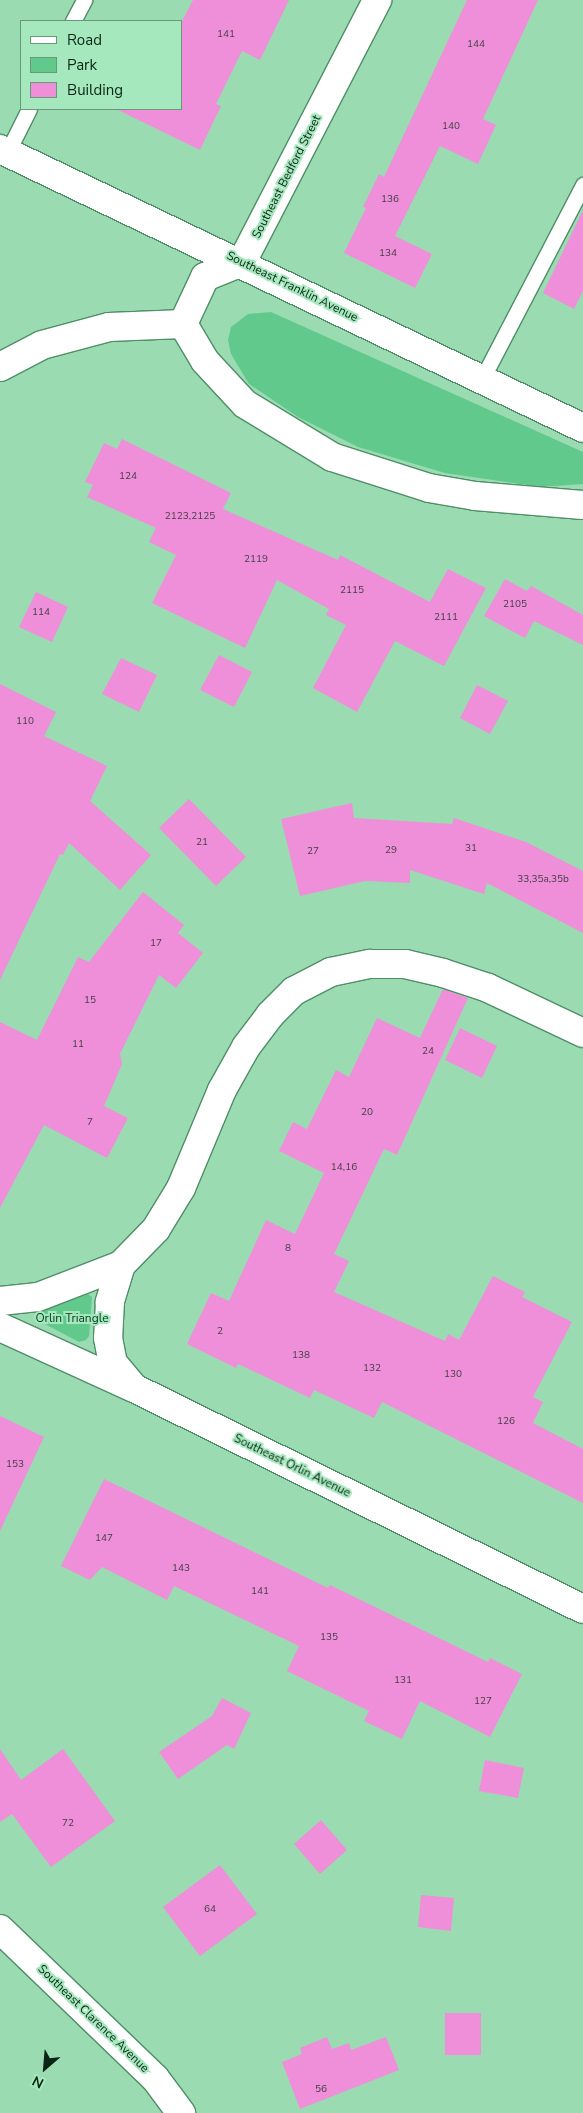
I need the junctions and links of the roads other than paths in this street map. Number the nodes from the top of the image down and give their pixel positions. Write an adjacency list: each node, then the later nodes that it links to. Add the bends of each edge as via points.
1 (84, 0): 3 (lane)
2 (378, 0): 7 (street, Southeast Bedford Street)
3 (74, 20)
4 (28, 110): 5 (lane)
5 (3, 151): 7 (street, Southeast Franklin Avenue)
6 (583, 185): 10 (lane)
7 (242, 262): 8 (street, via 205,277); 10 (street, Southeast Franklin Avenue)
8 (183, 324): 9 (street, via 108,327 42,345); 12 (street, via 205,361 245,404 332,457 429,488 484,497)
9 (0, 367)
10 (482, 379): 11 (street, Southeast Franklin Avenue)
11 (583, 428)
12 (583, 505)
13 (583, 1033): 14 (street, via 488,988 443,973 388,964 331,972 294,991 270,1015 246,1047 222,1090 181,1188 156,1229)
14 (121, 1266): 15 (street, via 38,1297); 17 (street, via 110,1302 108,1338 113,1363)
15 (0, 1301)
16 (0, 1327): 17 (street, Southeast Orlin Avenue)
17 (134, 1388): 18 (street, Southeast Orlin Avenue)
18 (583, 1609)
19 (0, 1929): 20 (street, Southeast Clarence Avenue, via 155,2078)
20 (181, 2113)

